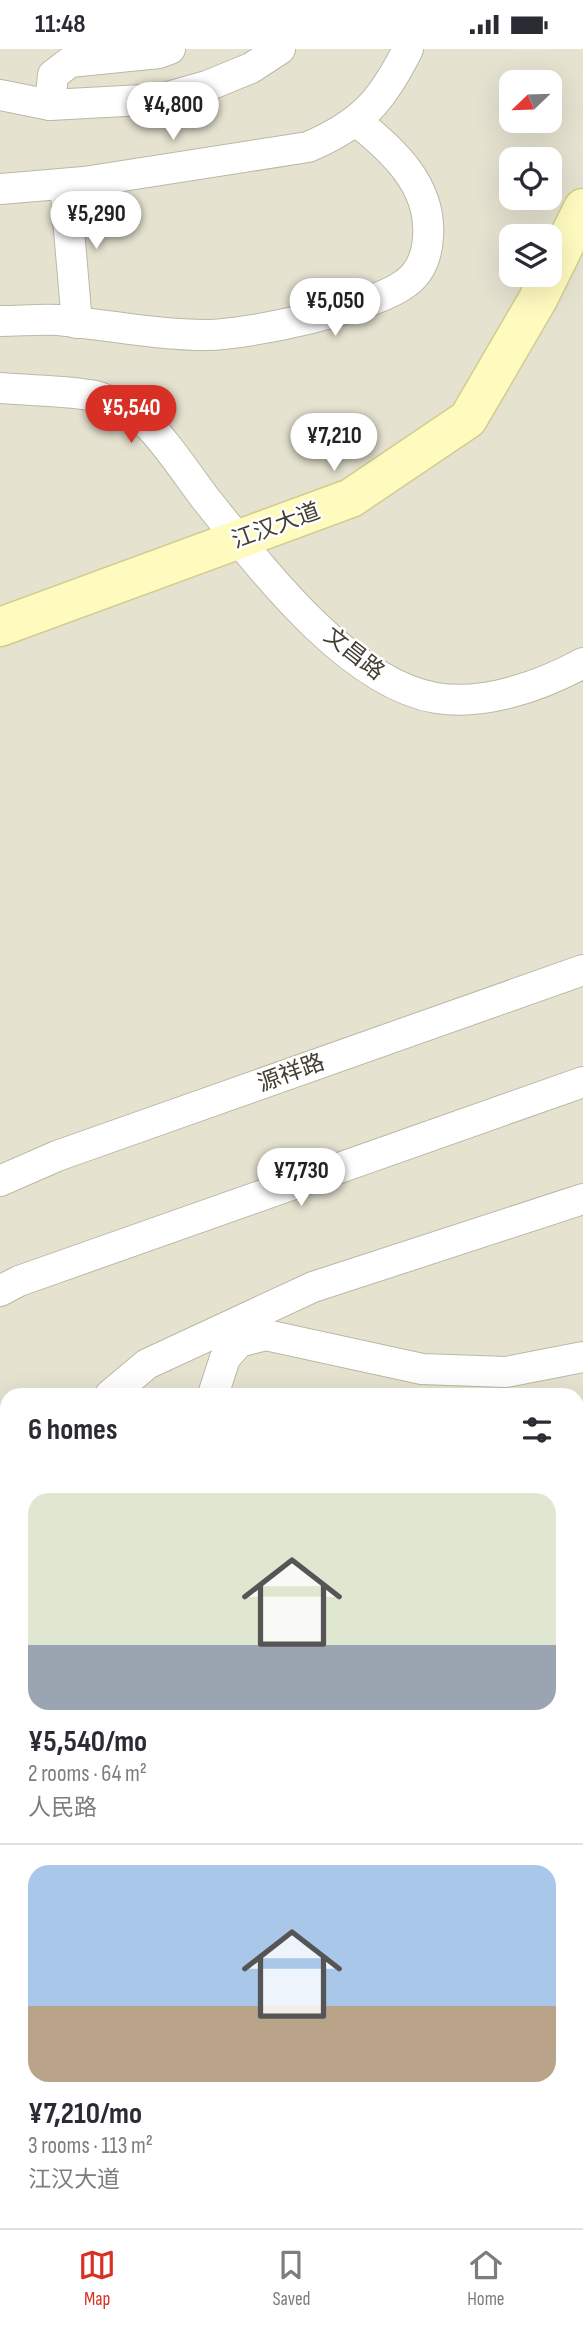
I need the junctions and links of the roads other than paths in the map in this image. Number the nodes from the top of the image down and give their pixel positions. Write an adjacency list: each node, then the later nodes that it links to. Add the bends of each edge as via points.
1 (170, 49): 5 (street, via 70,62 53,75)
2 (280, 49): 5 (street, via 218,82 161,99)
3 (408, 49): 6 (street, via 368,113)
4 (0, 95): 5 (street)
5 (50, 105)
6 (356, 121): 7 (street, via 308,147); 11 (street, via 404,163 429,220 426,257 407,283 331,313 209,335)
7 (65, 184): 8 (street); 11 (street)
8 (0, 189)
9 (583, 208): 13 (main road, 江汉大道, via 538,299 467,419 351,498)
10 (0, 321): 11 (street)
11 (77, 323)
12 (0, 389): 13 (street, 文昌路, via 97,397 145,421)
13 (238, 540): 14 (main road, 江汉大道); 15 (street, 文昌路, via 303,613 363,667 404,689 470,700 528,686)
14 (0, 627)
15 (583, 663)
16 (583, 970): 18 (street, 源祥路, via 57,1156)
17 (583, 1082): 20 (street)
18 (0, 1181)
19 (583, 1199): 22 (street, via 313,1287 147,1364)
20 (0, 1291)
21 (583, 1357): 23 (street, via 506,1372 422,1369 266,1335 239,1342 225,1358)
22 (118, 1388)
23 (215, 1388)

